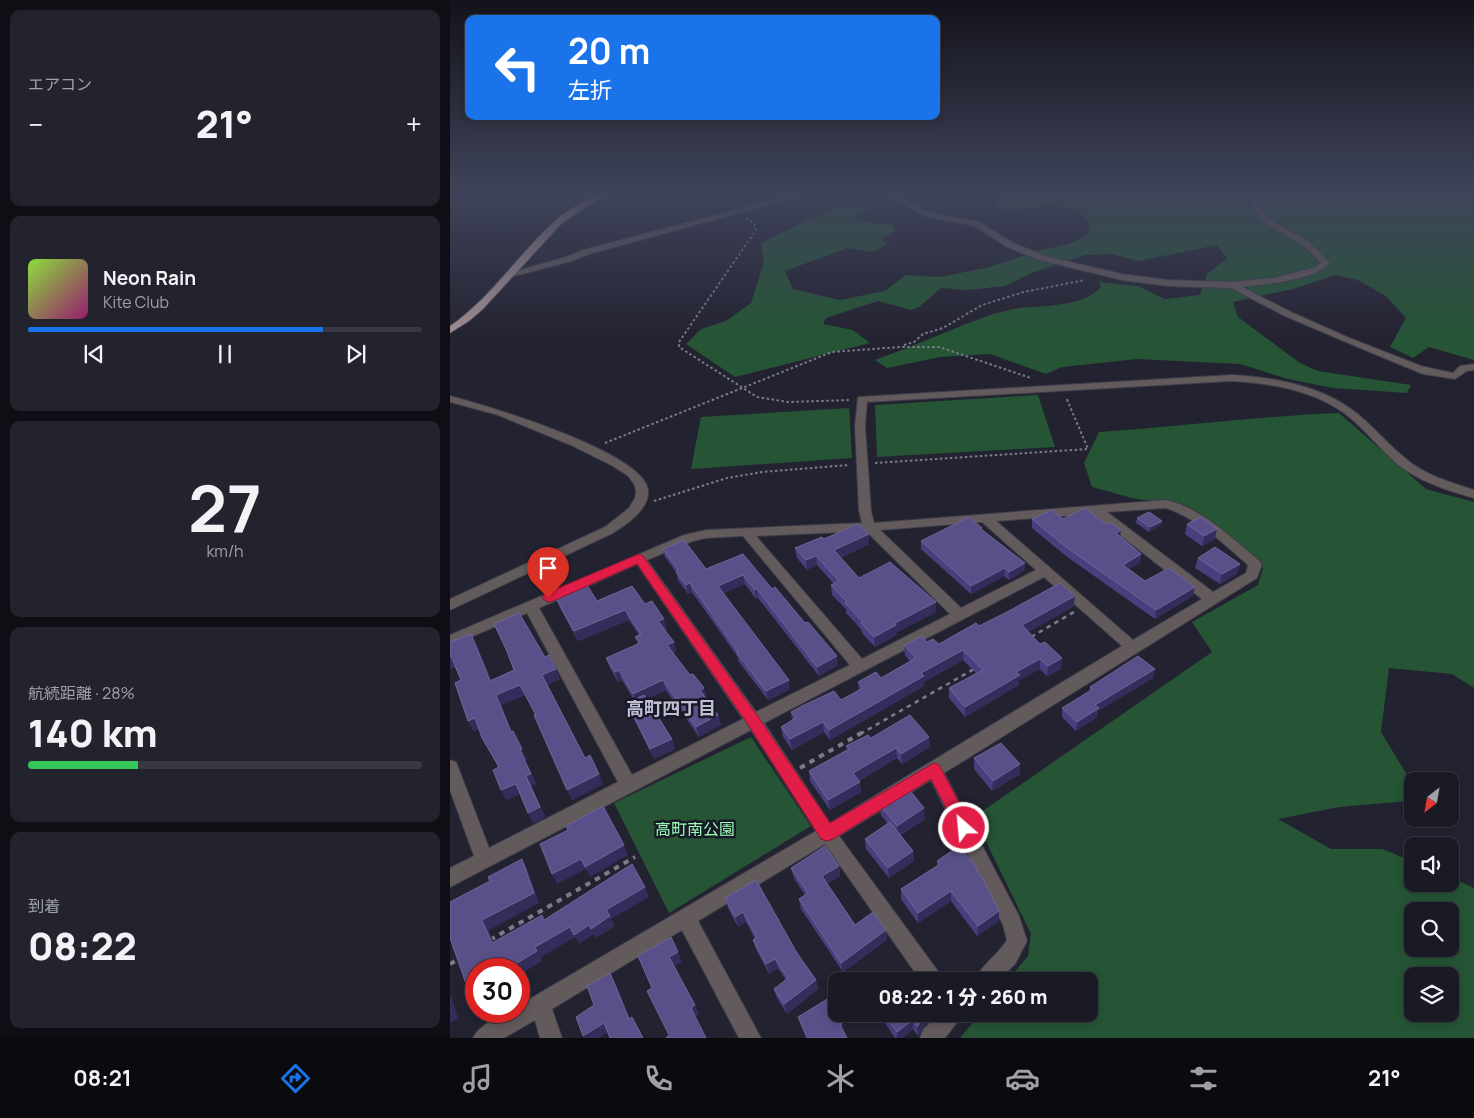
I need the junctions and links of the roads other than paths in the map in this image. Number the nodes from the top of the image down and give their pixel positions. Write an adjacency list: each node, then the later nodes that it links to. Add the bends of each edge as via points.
1 (538, 242): 5 (main road)
2 (623, 242): 5 (street)
3 (1006, 242): 6 (street, via 1042,258 1099,273 1167,283)
4 (1303, 242): 6 (street, via 1326,264 1316,270 1273,281)
5 (510, 274): 7 (main road, via 468,319)
6 (1233, 285): 8 (street, via 1312,326 1418,368 1455,376 1464,368)
7 (450, 330)
8 (1474, 367)
9 (450, 400): 18 (street, via 501,413 590,450 610,459 637,478 641,485 638,502 629,517 609,530)
10 (1474, 494): 13 (street, via 1420,474 1402,462 1357,418 1334,403 1257,378 1231,378 862,399 860,426 865,511)
11 (1095, 509): 12 (street); 17 (street); 17 (street, via 1167,504 1208,524 1255,564 1252,575)
12 (984, 517): 13 (street); 16 (street)
13 (869, 527): 14 (street); 20 (street)
14 (746, 532): 15 (street, via 689,538); 23 (street)
15 (639, 558): 19 (street); 24 (street)
16 (1045, 571): 20 (street); 22 (street)
17 (1212, 599): 22 (street)
18 (450, 605)
19 (530, 605): 21 (street); 27 (street)
20 (960, 615): 23 (street)
21 (450, 641)
22 (1132, 646): 26 (street)
23 (860, 667): 24 (street)
24 (754, 722): 27 (street); 28 (street)
25 (450, 768): 29 (street)
26 (934, 770): 28 (street); 33 (street, via 1012,923 1017,941 1008,957)
27 (628, 784): 29 (street)
28 (827, 833): 31 (street); 32 (street)
29 (484, 860): 30 (street)
30 (450, 878)
31 (686, 918): 34 (street); 38 (street)
32 (927, 972)
33 (993, 972)
34 (540, 1004): 36 (street); 37 (street)
35 (944, 1022): 39 (street)
36 (484, 1038)
37 (551, 1038)
38 (750, 1038)
39 (931, 1038)

